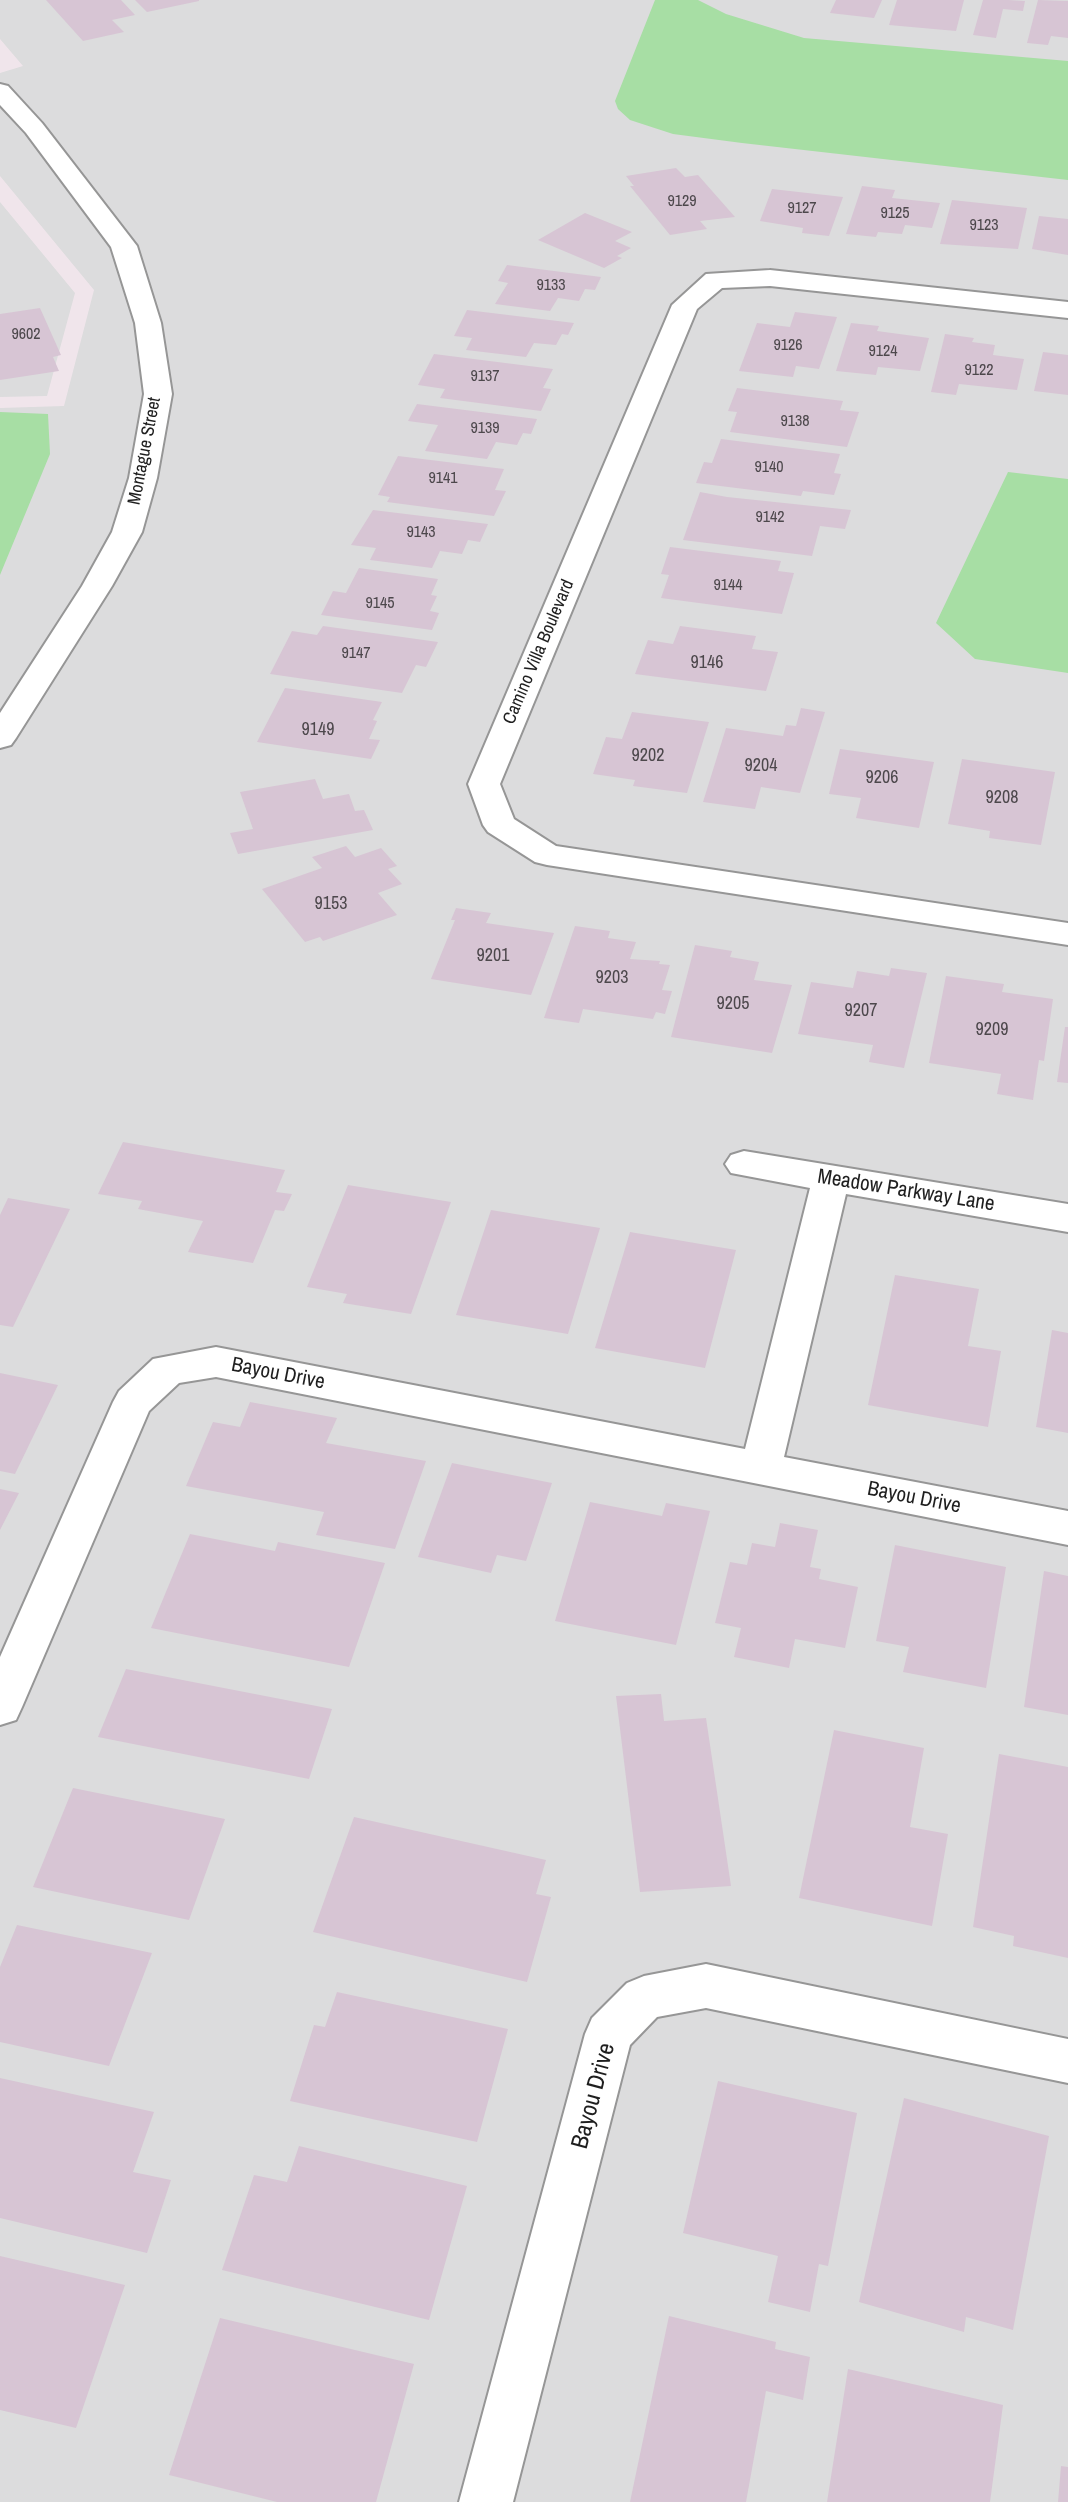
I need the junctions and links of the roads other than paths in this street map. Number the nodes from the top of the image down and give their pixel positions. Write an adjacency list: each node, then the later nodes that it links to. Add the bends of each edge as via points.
1 (0, 91): 3 (street, Montague Street, via 124,246 148,323 158,394 143,478 127,533)
2 (1068, 310): 4 (street, Camino Villa Boulevard, via 770,278 715,280 685,305 484,784 500,825 547,855)
3 (0, 738)
4 (1068, 934)
5 (744, 1164): 6 (street, Meadow Parkway Lane)
6 (831, 1179): 7 (street, Meadow Parkway Lane); 8 (street)
7 (1068, 1218)
8 (761, 1467): 9 (street, Bayou Drive); 10 (street, Bayou Drive, via 216,1362 167,1370 133,1402)
9 (1068, 1528)
10 (0, 1707)
11 (1068, 2061): 12 (street, Bayou Drive, via 706,1986 644,1998 609,2034)
12 (486, 2502)

